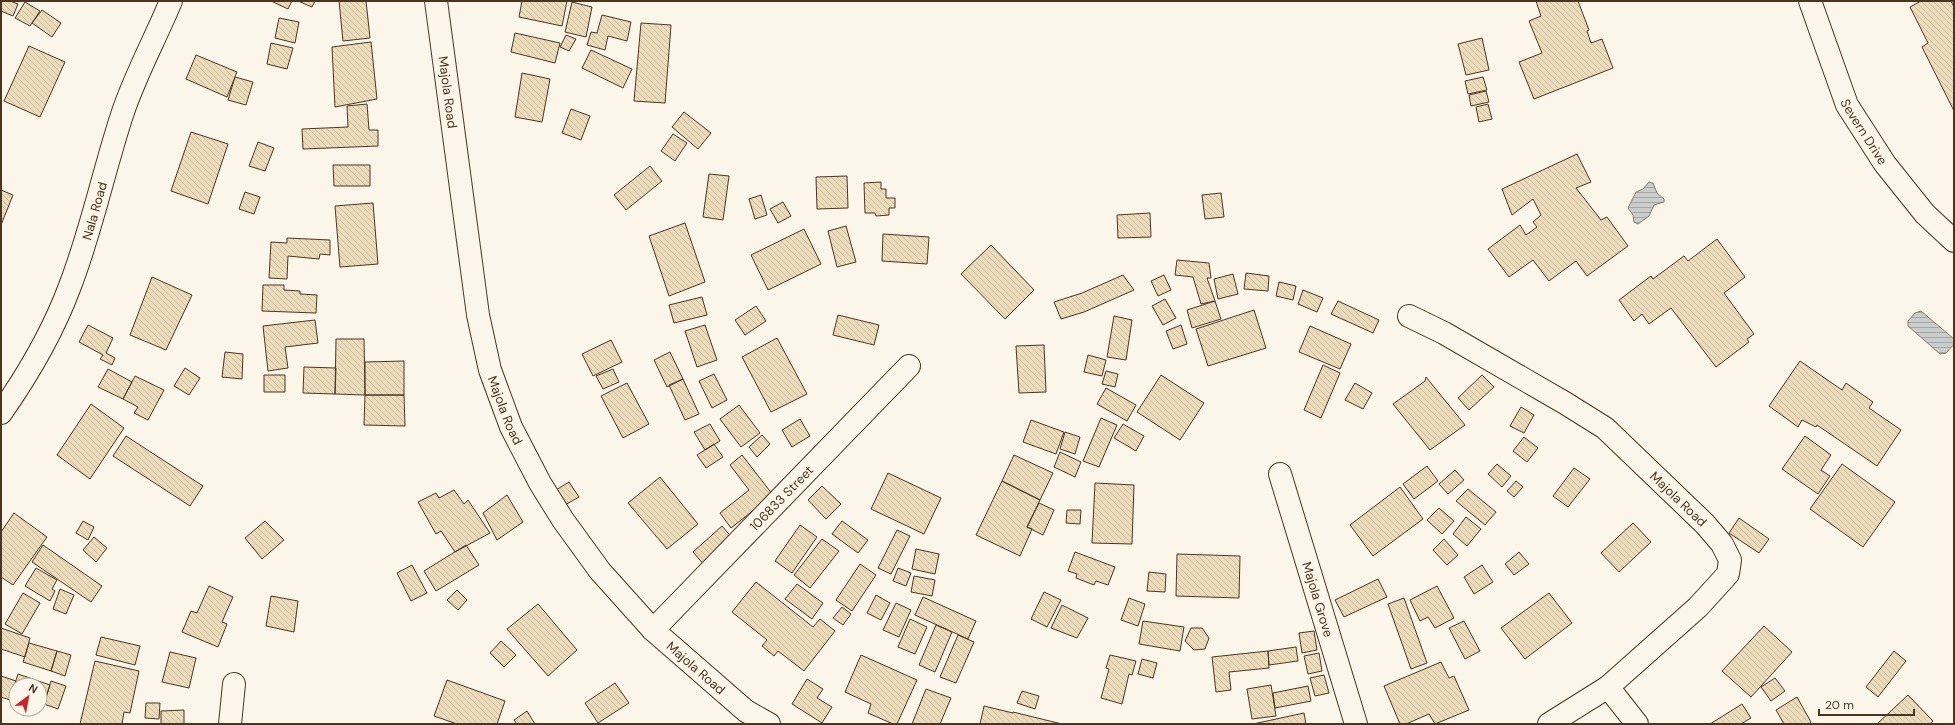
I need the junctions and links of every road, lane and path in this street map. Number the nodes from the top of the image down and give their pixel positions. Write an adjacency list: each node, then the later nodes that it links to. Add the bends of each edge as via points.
1 (171, 1): 7 (street, Nala Road, via 123,111 70,286 48,337)
2 (436, 1): 9 (street, Majola Road, via 478,315 490,370 511,426 559,514 600,571)
3 (1810, 1): 4 (street, Severn Drive, via 1847,105 1885,164 1925,214)
4 (1954, 241)
5 (1409, 316): 11 (street, Majola Road, via 1444,333 1605,428 1706,524 1722,544 1730,560 1728,574 1698,607)
6 (909, 366): 9 (street, 106833 Street)
7 (1, 413)
8 (1280, 474): 14 (street, Majola Grove)
9 (653, 630): 13 (street, Majola Road, via 746,711)
10 (234, 684): 12 (street)
11 (1608, 687): 15 (street, Majola Road); 16 (street)
12 (230, 724)
13 (769, 724)
14 (1356, 724)
15 (1549, 724)
16 (1637, 724)

